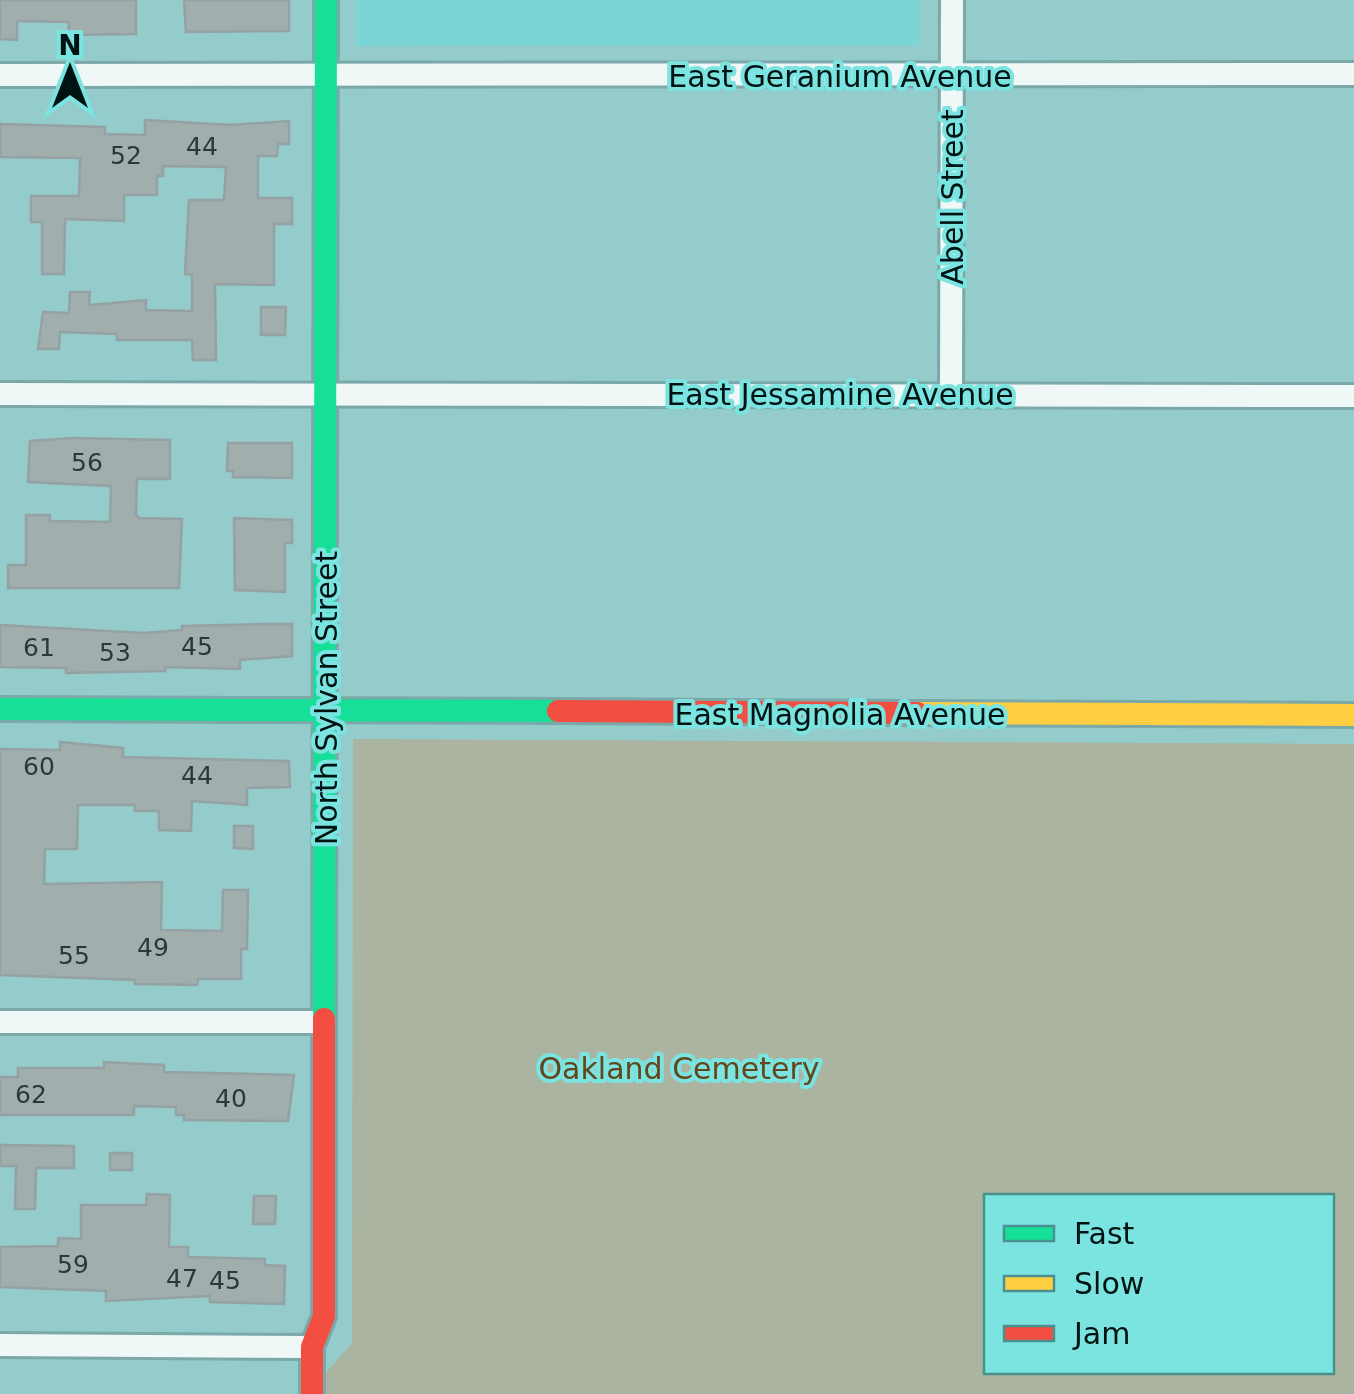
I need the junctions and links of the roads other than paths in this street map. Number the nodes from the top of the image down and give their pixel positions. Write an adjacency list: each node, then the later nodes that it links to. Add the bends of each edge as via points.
1 (326, 0): 5 (street, North Sylvan Street)
2 (952, 0): 6 (street, Abell Street)
3 (1354, 74): 6 (street, East Geranium Avenue)
4 (0, 75): 5 (street, East Geranium Avenue)
5 (326, 76): 6 (street, East Geranium Avenue); 7 (street, North Sylvan Street)
6 (952, 76): 9 (street, Abell Street)
7 (326, 393): 8 (street, East Jessamine Avenue); 9 (street, East Jessamine Avenue); 12 (street, North Sylvan Street)
8 (0, 394)
9 (951, 395): 10 (street, East Jessamine Avenue)
10 (1354, 396)
11 (0, 709): 12 (street, East Magnolia Avenue)
12 (326, 712): 13 (street, East Magnolia Avenue); 15 (street, North Sylvan Street)
13 (1354, 715)
14 (0, 1022): 15 (street)
15 (322, 1022): 17 (street, North Sylvan Street, via 324,1316)
16 (0, 1345): 17 (street)
17 (312, 1347): 18 (street, North Sylvan Street)
18 (312, 1394)

